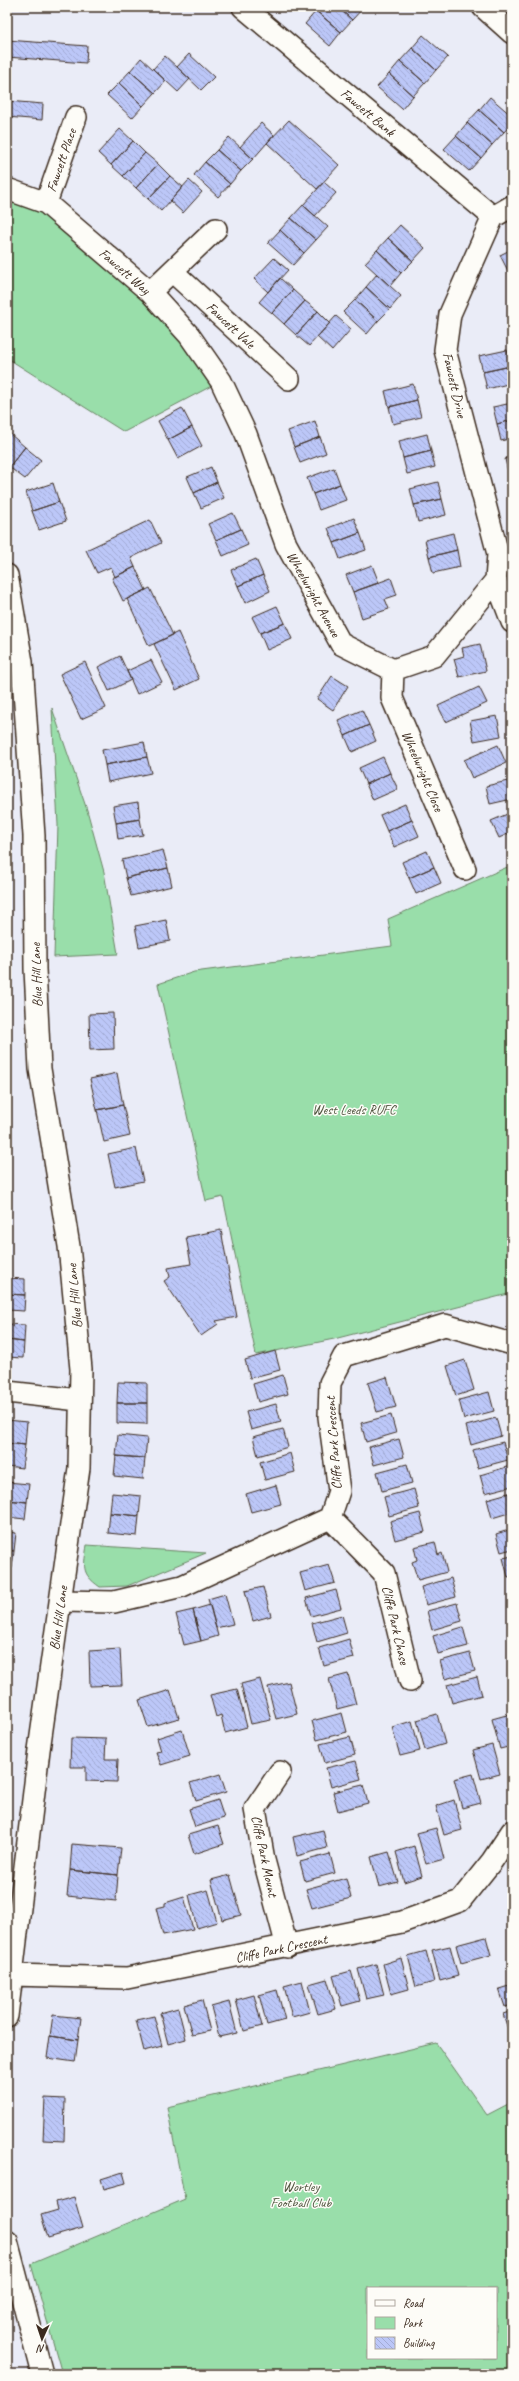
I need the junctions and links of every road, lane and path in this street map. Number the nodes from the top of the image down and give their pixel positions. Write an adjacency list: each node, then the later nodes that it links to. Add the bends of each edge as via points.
1 (243, 7): 8 (street, Fawcett Bank)
2 (483, 7): 3 (street)
3 (512, 33)
4 (76, 117): 6 (street, Fawcett Place)
5 (7, 189): 6 (street, Fawcett Way)
6 (46, 203): 11 (street, Fawcett Way)
7 (512, 206): 8 (street)
8 (492, 217): 15 (street, Fawcett Drive, via 450,314 445,350 498,554)
9 (216, 229): 10 (street)
10 (173, 272): 11 (street); 12 (street, Fawcett Vale)
11 (150, 292): 13 (street, Fawcett Way, via 189,335)
12 (289, 379)
13 (221, 381): 17 (street, Wheelwright Avenue, via 246,434 286,544 341,644)
14 (7, 575): 21 (street, Blue Hill Lane, via 22,662 34,836 35,969 40,1069 69,1246 81,1369)
15 (496, 580): 16 (street); 17 (street, via 434,656)
16 (512, 622)
17 (393, 670): 18 (street, Wheelwright Close, via 392,698)
18 (464, 870)
19 (512, 1344): 22 (street, Cliffe Park Crescent, via 445,1325 344,1356 330,1383 329,1417 339,1491)
20 (7, 1392): 21 (street)
21 (79, 1400): 23 (street, Blue Hill Lane, via 79,1468)
22 (330, 1518): 23 (street, via 182,1586 114,1602); 24 (street, Cliffe Park Chase, via 384,1573)
23 (61, 1601): 28 (street, Blue Hill Lane, via 39,1750)
24 (410, 1681)
25 (280, 1772): 27 (street, Cliffe Park Mount, via 255,1809 264,1860)
26 (512, 1831): 27 (street, Cliffe Park Crescent, via 460,1901 402,1922)
27 (287, 1947): 28 (street, Cliffe Park Crescent, via 127,1978)
28 (12, 1974): 29 (street, Blue Hill Lane)
29 (7, 2016)
30 (7, 2241): 31 (street)
31 (42, 2374)

